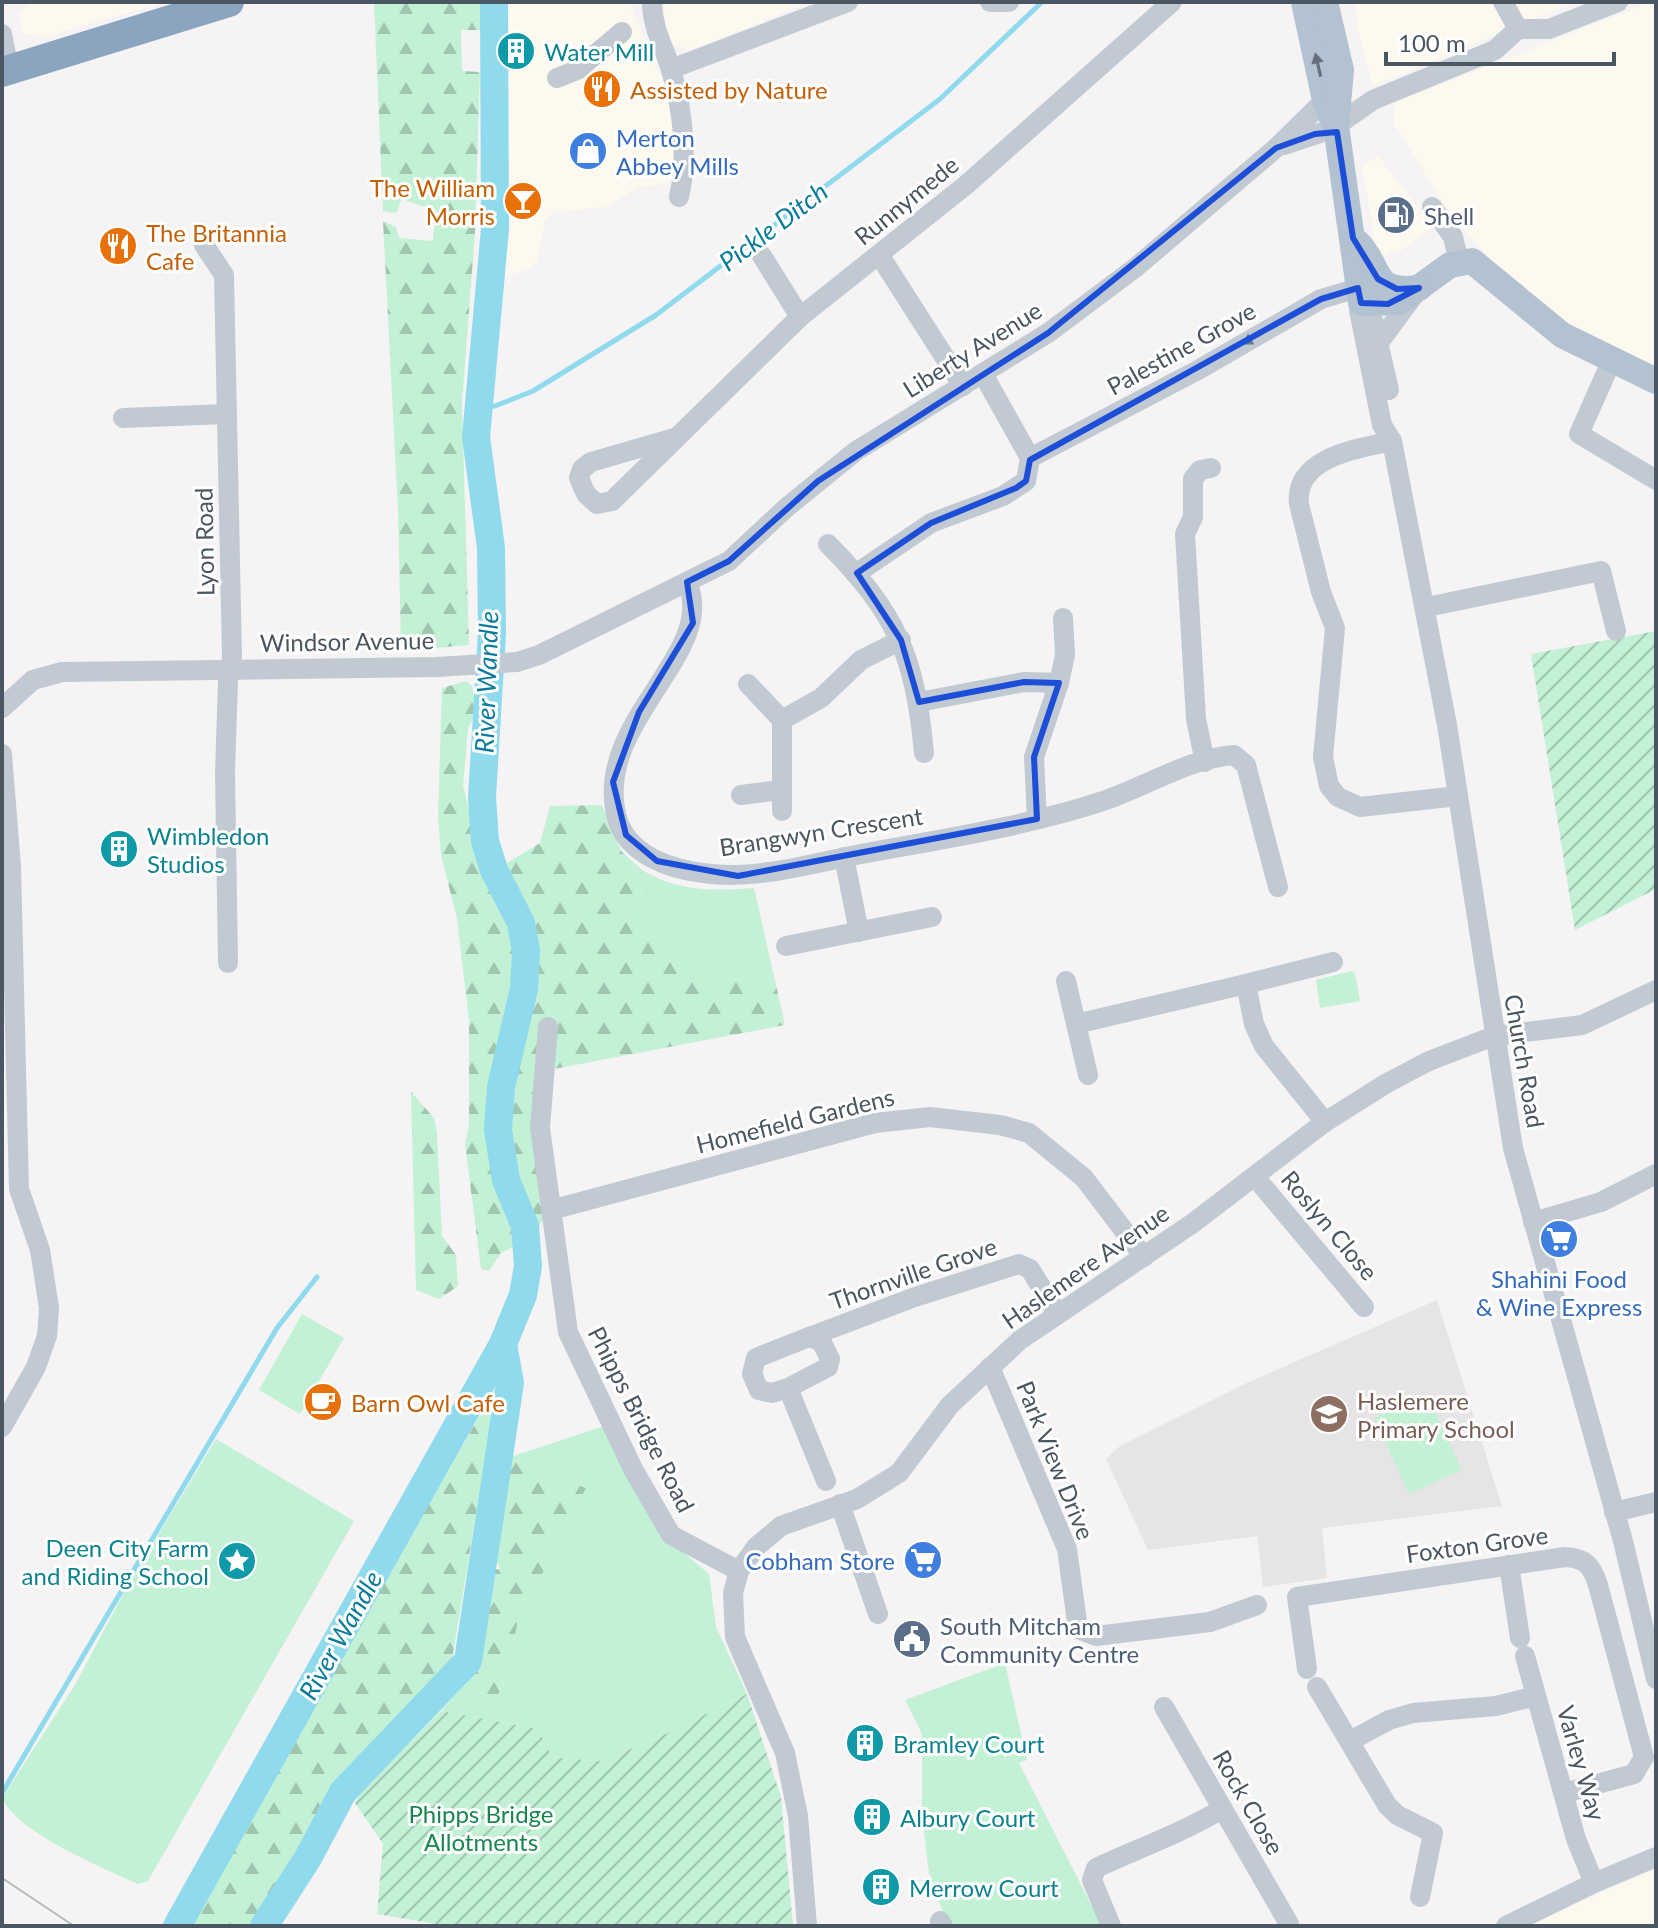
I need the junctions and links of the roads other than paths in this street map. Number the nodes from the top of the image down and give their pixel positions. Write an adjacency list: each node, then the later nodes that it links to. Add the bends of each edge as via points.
1 (229, 2): 15 (highway)
2 (652, 2): 14 (street, via 656,32)
3 (848, 2): 14 (street)
4 (990, 2): 5 (street)
5 (1009, 2)
6 (1172, 2): 25 (street, Runnymede)
7 (1304, 2): 17 (main road, one-way to 7)
8 (1325, 2): 18 (main road, via 1341,70)
9 (1503, 2): 11 (street)
10 (1618, 2): 11 (street, via 1549,29)
11 (1518, 29): 18 (street, via 1495,50 1359,107)
12 (622, 32): 16 (street, via 577,70)
13 (2, 34): 15 (street)
14 (671, 69): 20 (street, via 682,118)
15 (5, 71)
16 (557, 78)
17 (1325, 100): 18 (main road); 19 (street, Liberty Avenue)
18 (1336, 129): 19 (street, Liberty Avenue); 22 (main road)
19 (1276, 148): 32 (street, Liberty Avenue, via 1135,268)
20 (679, 197)
21 (1432, 207): 26 (street, via 1453,237)
22 (1353, 238): 27 (main road, via 1386,285); 28 (main road)
23 (204, 245): 35 (street, Lyon Road, via 224,275)
24 (762, 256): 29 (street)
25 (880, 256): 29 (street, Runnymede); 34 (street)
26 (1459, 262): 27 (main road); 31 (main road, via 1477,263 1545,323)
27 (1419, 288): 28 (main road, via 1399,302); 30 (street)
28 (1359, 295): 30 (street, Church Road, via 1372,313); 38 (street, Church Road, via 1382,425); 39 (street, Palestine Grove, one-way to 39, via 1321,299)
29 (800, 317): 37 (street, Runnymede)
30 (1380, 341): 38 (street, Church Road, via 1395,424)
31 (1611, 362): 33 (main road); 41 (street, via 1579,434)
32 (983, 374): 34 (street, Liberty Avenue); 39 (street)
33 (1656, 381)
34 (963, 386): 44 (street, Liberty Avenue, via 856,451 729,561)
35 (227, 414): 36 (street); 49 (street, Lyon Road)
36 (123, 418)
37 (674, 438)
38 (1392, 441): 45 (street, Church Road); 59 (street, via 1313,467 1298,494 1335,628 1323,769 1338,797 1360,807)
39 (1030, 458): 43 (street, via 1026,481 1016,488 931,523)
40 (1211, 468): 57 (street, via 1200,470 1193,479 1194,510 1185,534 1196,557 1196,719)
41 (1656, 480)
42 (828, 544): 43 (street)
43 (857, 573): 48 (street)
44 (687, 582): 49 (street, Windsor Avenue, via 517,662); 61 (street, Brangwyn Crescent, via 695,608 693,623 679,654 639,712 613,782 617,819 626,835 657,861 712,874 738,876)
45 (1427, 607): 47 (street, via 1601,571); 59 (street, Church Road)
46 (1063, 618): 50 (street, via 1065,655)
47 (1616, 631)
48 (901, 640): 52 (street); 54 (street, via 861,660 821,698)
49 (229, 669): 53 (street, Windsor Avenue, via 53,673 33,680); 67 (street, Lyon Road)
50 (1059, 683): 52 (street, via 1024,682); 60 (street, via 1034,757)
51 (748, 684): 54 (street)
52 (919, 702): 55 (street)
53 (2, 708)
54 (782, 720): 58 (street, via 781,800)
55 (924, 753)
56 (2, 754): 74 (street, via 10,852)
57 (1205, 762): 60 (street, Brangwyn Crescent); 62 (street, Brangwyn Crescent, via 1234,755 1246,765)
58 (741, 795)
59 (1458, 796): 73 (street, Church Road)
60 (1037, 819): 61 (street, Brangwyn Crescent)
61 (844, 857): 64 (street)
62 (1278, 887)
63 (932, 917): 64 (street)
64 (859, 932): 65 (street)
65 (786, 946)
66 (1333, 962): 69 (street)
67 (228, 963)
68 (1066, 981): 71 (street)
69 (1246, 984): 71 (street); 76 (street, via 1264,1046)
70 (1656, 990): 73 (street, Haslemere Avenue, via 1582,1025)
71 (1076, 1024): 75 (street)
72 (548, 1027): 79 (street, Phipps Bridge Road, via 540,1128)
73 (1494, 1036): 76 (street, Haslemere Avenue, via 1409,1071); 80 (street, Church Road, via 1513,1148)
74 (9, 1065): 87 (street, via 19,1189 40,1250 49,1308 47,1336 36,1367)
75 (1088, 1075)
76 (1325, 1122): 78 (street, Haslemere Avenue)
77 (1656, 1174): 80 (street, via 1601,1202)
78 (1255, 1177): 81 (street, Haslemere Avenue); 82 (street, Roslyn Close)
79 (551, 1210): 81 (street, Homefield Gardens, via 875,1123 930,1117 1029,1133 1084,1178); 93 (street, Phipps Bridge Road, via 568,1332 633,1469 671,1535)
80 (1533, 1222): 91 (street, Church Road)
81 (1144, 1257): 83 (street, Haslemere Avenue)
82 (1364, 1307)
83 (1057, 1313): 84 (street, Thornville Grove, via 1030,1269 1019,1264); 85 (street, Haslemere Avenue)
84 (809, 1337): 86 (street, Thornville Grove, via 827,1348 828,1367); 86 (street, Thornville Grove, via 756,1358 752,1365 759,1390)
85 (990, 1367): 90 (street, Haslemere Avenue, via 950,1405 899,1473); 94 (street, Park View Drive, via 1067,1549 1078,1629 1096,1636 1210,1622)
86 (788, 1388): 88 (street)
87 (2, 1427)
88 (826, 1481)
89 (1656, 1502): 91 (street)
90 (840, 1504): 93 (street, Haslemere Avenue, via 781,1526); 95 (street)
91 (1614, 1512): 96 (street, Church Road)
92 (1509, 1565): 97 (street, Varley Way); 99 (street, Foxton Grove, via 1297,1597 1312,1678); 100 (street, Foxton Grove, via 1565,1557 1585,1561 1593,1569 1644,1757 1634,1774)
93 (739, 1571): 106 (street, via 733,1593 735,1637 785,1753 798,1816)
94 (1257, 1605)
95 (878, 1614)
96 (1656, 1679)
97 (1536, 1696): 99 (street, via 1496,1706 1413,1713); 100 (street, Varley Way)
98 (1164, 1707): 101 (street, Rock Close)
99 (1350, 1741): 104 (street, via 1387,1805 1433,1833)
100 (1564, 1793): 103 (street, Varley Way)
101 (1222, 1809): 105 (street, Rock Close); 107 (street, via 1184,1832 1096,1868 1092,1880)
102 (1656, 1857): 103 (street)
103 (1594, 1883): 108 (street)
104 (1420, 1897)
105 (1289, 1924)
106 (807, 1926)
107 (1111, 1926)
108 (1506, 1926)

